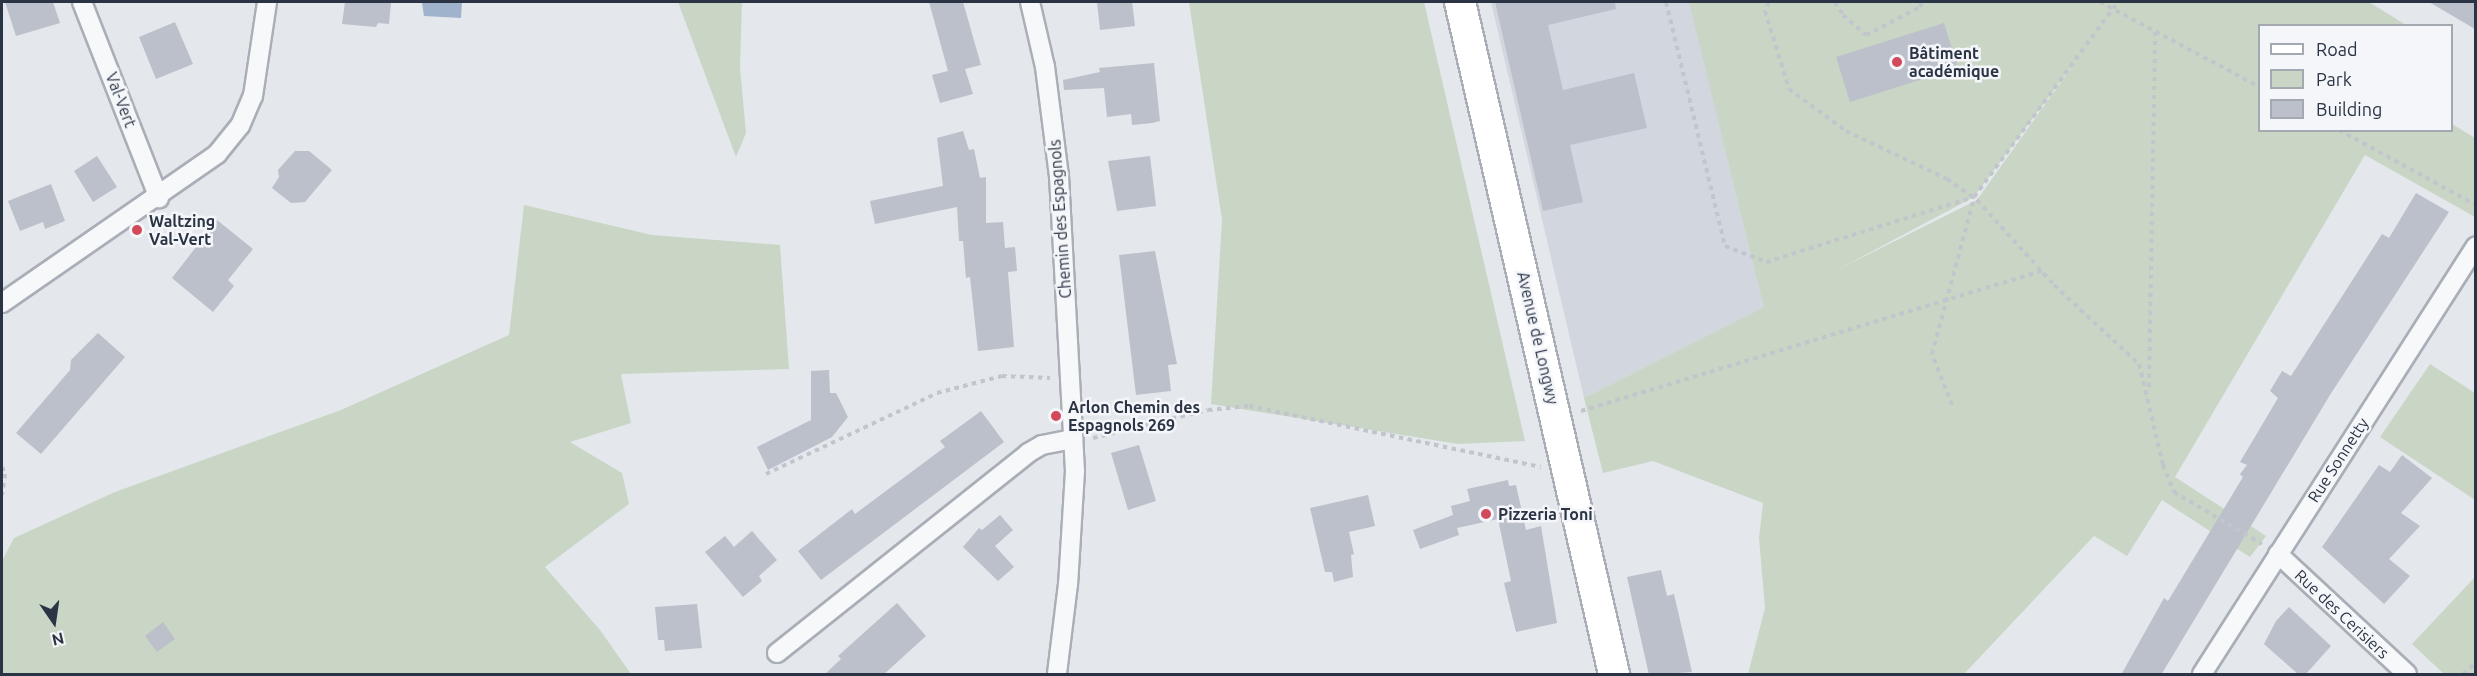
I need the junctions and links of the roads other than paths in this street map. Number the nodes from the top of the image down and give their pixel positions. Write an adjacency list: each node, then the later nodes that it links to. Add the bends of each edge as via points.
1 (82, 2): 5 (street, Val-Vert)
2 (267, 2): 5 (street, via 253,96 240,126 216,154)
3 (1030, 2): 8 (street, Chemin des Espagnols, via 1053,118)
4 (1460, 2): 12 (main road, Avenue de Longwy)
5 (159, 198): 7 (street)
6 (2475, 246): 9 (street, Rue Sonnetty)
7 (2, 303)
8 (1074, 439): 10 (street, via 1042,445 1028,453); 11 (street, Chemin des Espagnols, via 1073,525)
9 (2278, 554): 13 (street, Rue Sonnetty); 14 (street, Rue des Cerisiers)
10 (777, 653)
11 (1057, 675)
12 (1614, 675)
13 (2202, 675)
14 (2407, 675)

